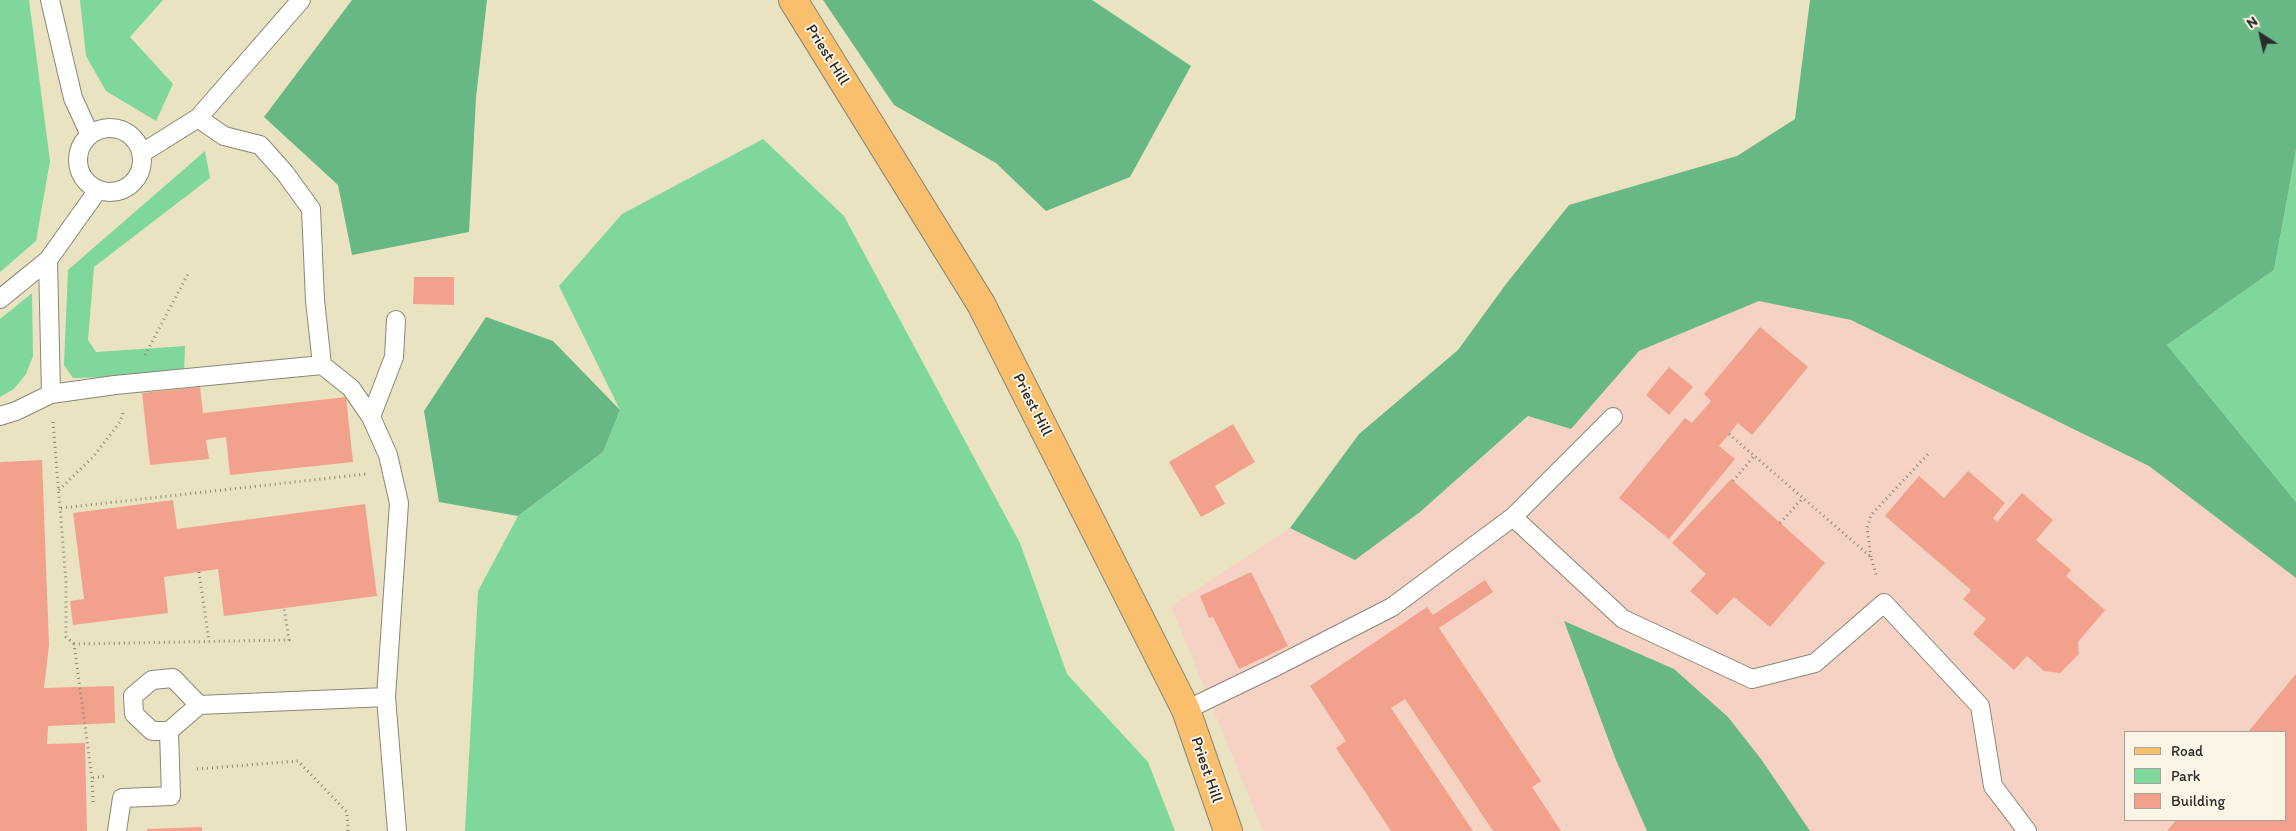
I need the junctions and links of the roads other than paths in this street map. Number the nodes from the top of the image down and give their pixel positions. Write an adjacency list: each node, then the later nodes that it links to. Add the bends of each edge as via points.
1 (50, 0): 5 (lane, via 73,98)
2 (301, 0): 4 (lane)
3 (793, 0): 19 (main road, Priest Hill, via 980,304)
4 (198, 118): 6 (lane); 11 (lane, via 224,136 260,146 311,209)
5 (90, 136): 6 (lane, via 100,130 119,129 138,143); 7 (lane, via 79,151 79,169 84,179)
6 (142, 153): 7 (lane, via 140,173 130,185 115,191)
7 (98, 190): 8 (lane)
8 (48, 260): 9 (lane); 12 (lane)
9 (0, 299)
10 (396, 320): 14 (lane, via 394,357)
11 (322, 365): 12 (lane); 14 (lane, via 351,388)
12 (51, 394): 13 (lane)
13 (0, 416)
14 (370, 417): 17 (lane, via 388,455 399,503)
15 (1614, 417): 16 (lane)
16 (1513, 518): 19 (lane, via 1392,607); 24 (lane, via 1623,618 1752,679 1814,663 1884,603 1980,706 1993,786)
17 (386, 697): 18 (lane); 22 (lane)
18 (199, 705): 20 (lane); 20 (lane, via 173,678 152,680 132,696 134,714 152,731)
19 (1186, 710): 23 (main road, Priest Hill)
20 (169, 731): 21 (lane, via 171,796 122,798)
21 (117, 831)
22 (397, 831)
23 (1228, 831)
24 (2027, 831)

